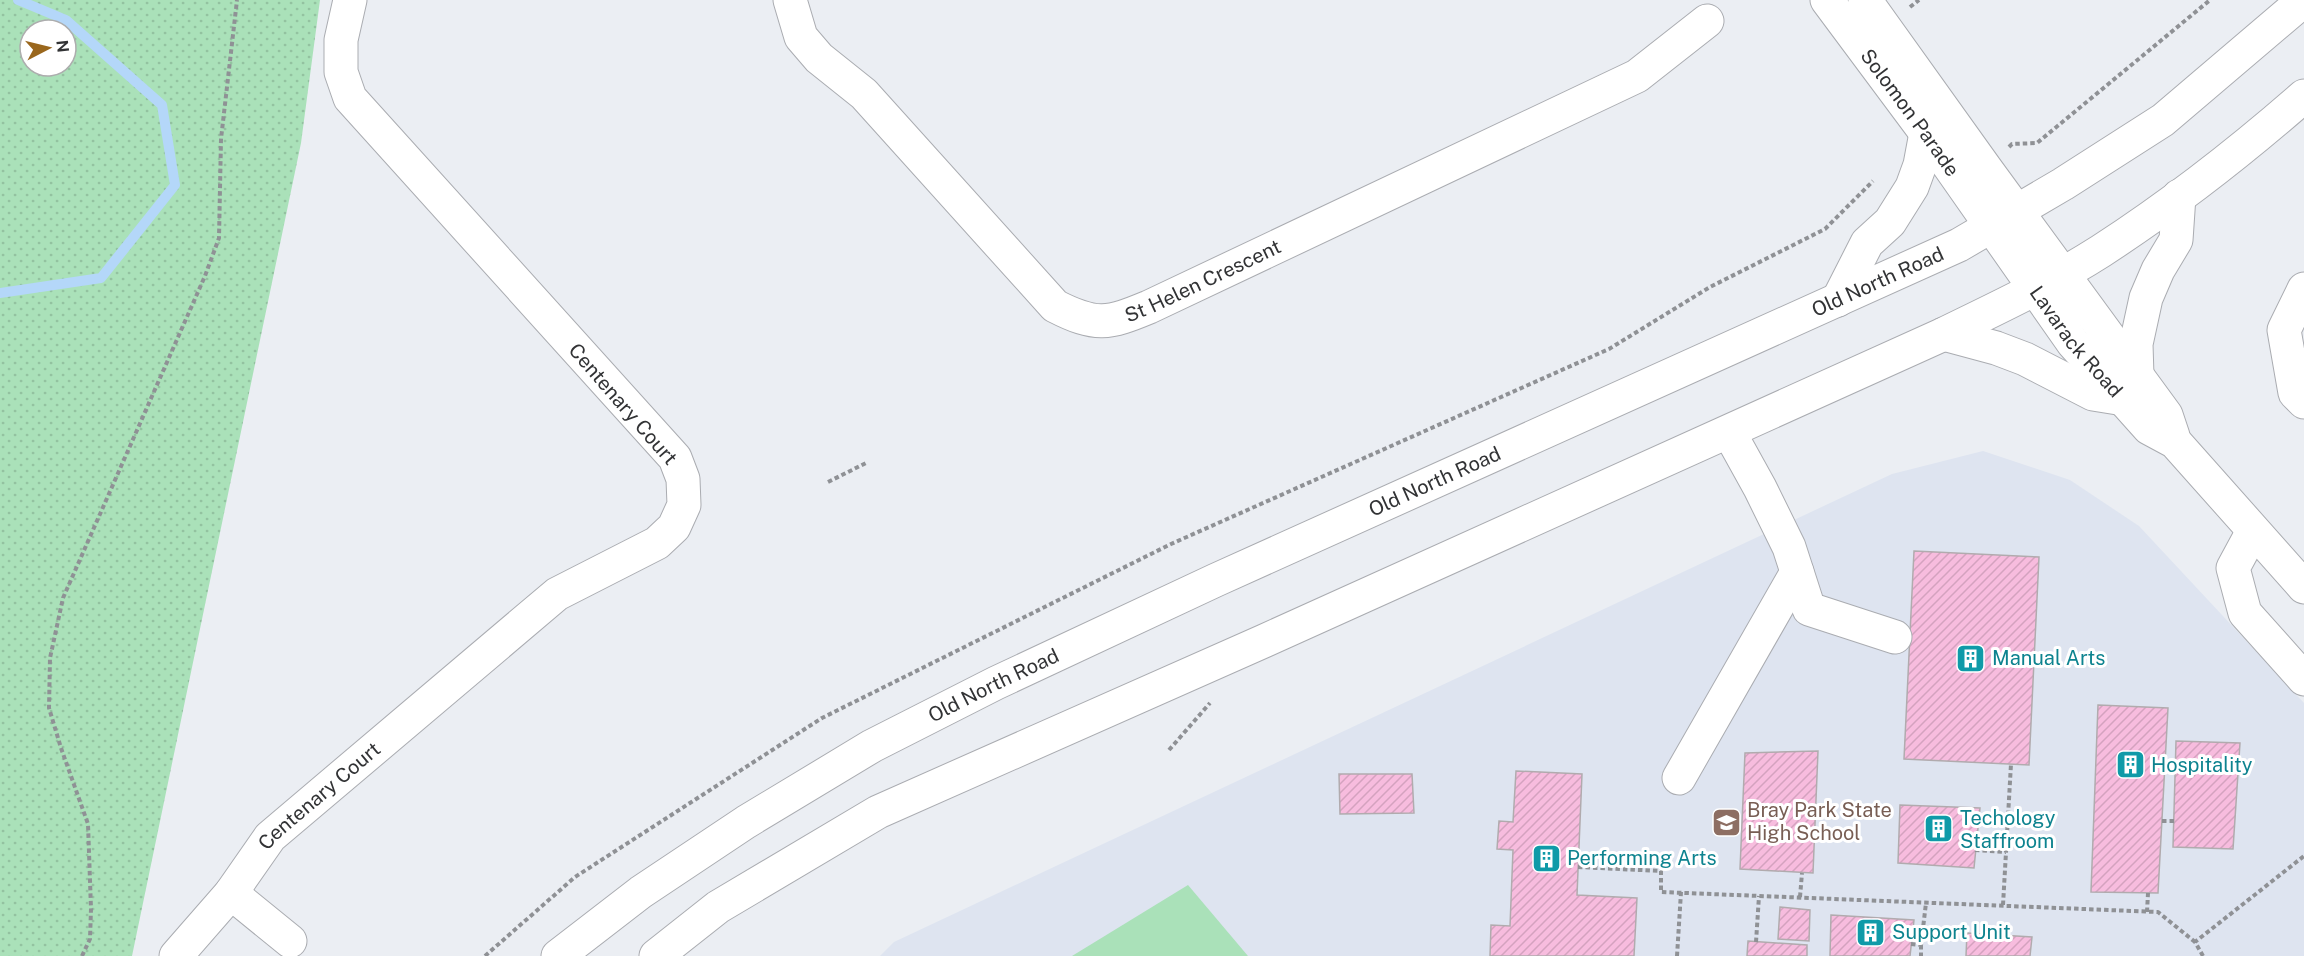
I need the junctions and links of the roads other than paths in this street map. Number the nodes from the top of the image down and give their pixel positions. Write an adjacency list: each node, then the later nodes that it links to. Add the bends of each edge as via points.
1 (350, 0): 24 (main road, Centenary Court, via 341,40 341,72 350,98 675,458 683,478 684,505 674,527 657,543 557,594 270,837)
2 (790, 0): 6 (main road, St Helen Crescent, via 801,38 819,58 864,94 1055,306 1096,322 1120,319 1149,306 1637,76)
3 (1827, 0): 8 (main road, Solomon Parade)
4 (1865, 0): 10 (main road, Solomon Parade)
5 (2304, 0): 10 (main road, Old North Road, via 2163,120)
6 (1707, 21)
7 (2304, 96): 9 (main road)
8 (1926, 133): 10 (main road, Solomon Parade); 13 (main road, via 1912,188 1890,222 1867,243)
9 (2179, 196): 11 (main road, via 2102,250); 15 (main road, via 2176,240 2146,298)
10 (2004, 219): 11 (main road, Lavarack Road); 13 (main road, Old North Road, via 1942,253)
11 (2048, 281): 14 (main road); 15 (main road, Lavarack Road)
12 (2304, 288): 16 (main road, via 2284,330 2295,393)
13 (1838, 300): 27 (main road, Old North Road, via 1216,580 872,746 746,822 641,892)
14 (1944, 334): 15 (main road, via 2025,359 2093,394); 17 (main road)
15 (2131, 387): 18 (main road, Lavarack Road, via 2166,415 2175,442)
16 (2304, 402)
17 (1729, 432): 19 (main road, via 1785,537); 28 (main road, via 878,812 718,907)
18 (2253, 531): 20 (main road, Lavarack Road); 22 (main road, via 2233,568 2245,613)
19 (1797, 572): 21 (main road, via 1809,609); 23 (main road)
20 (2304, 587)
21 (1895, 637)
22 (2304, 679)
23 (1679, 778)
24 (231, 894): 25 (main road); 26 (main road, Centenary Court)
25 (290, 941)
26 (176, 956)
27 (558, 956)
28 (656, 956)

